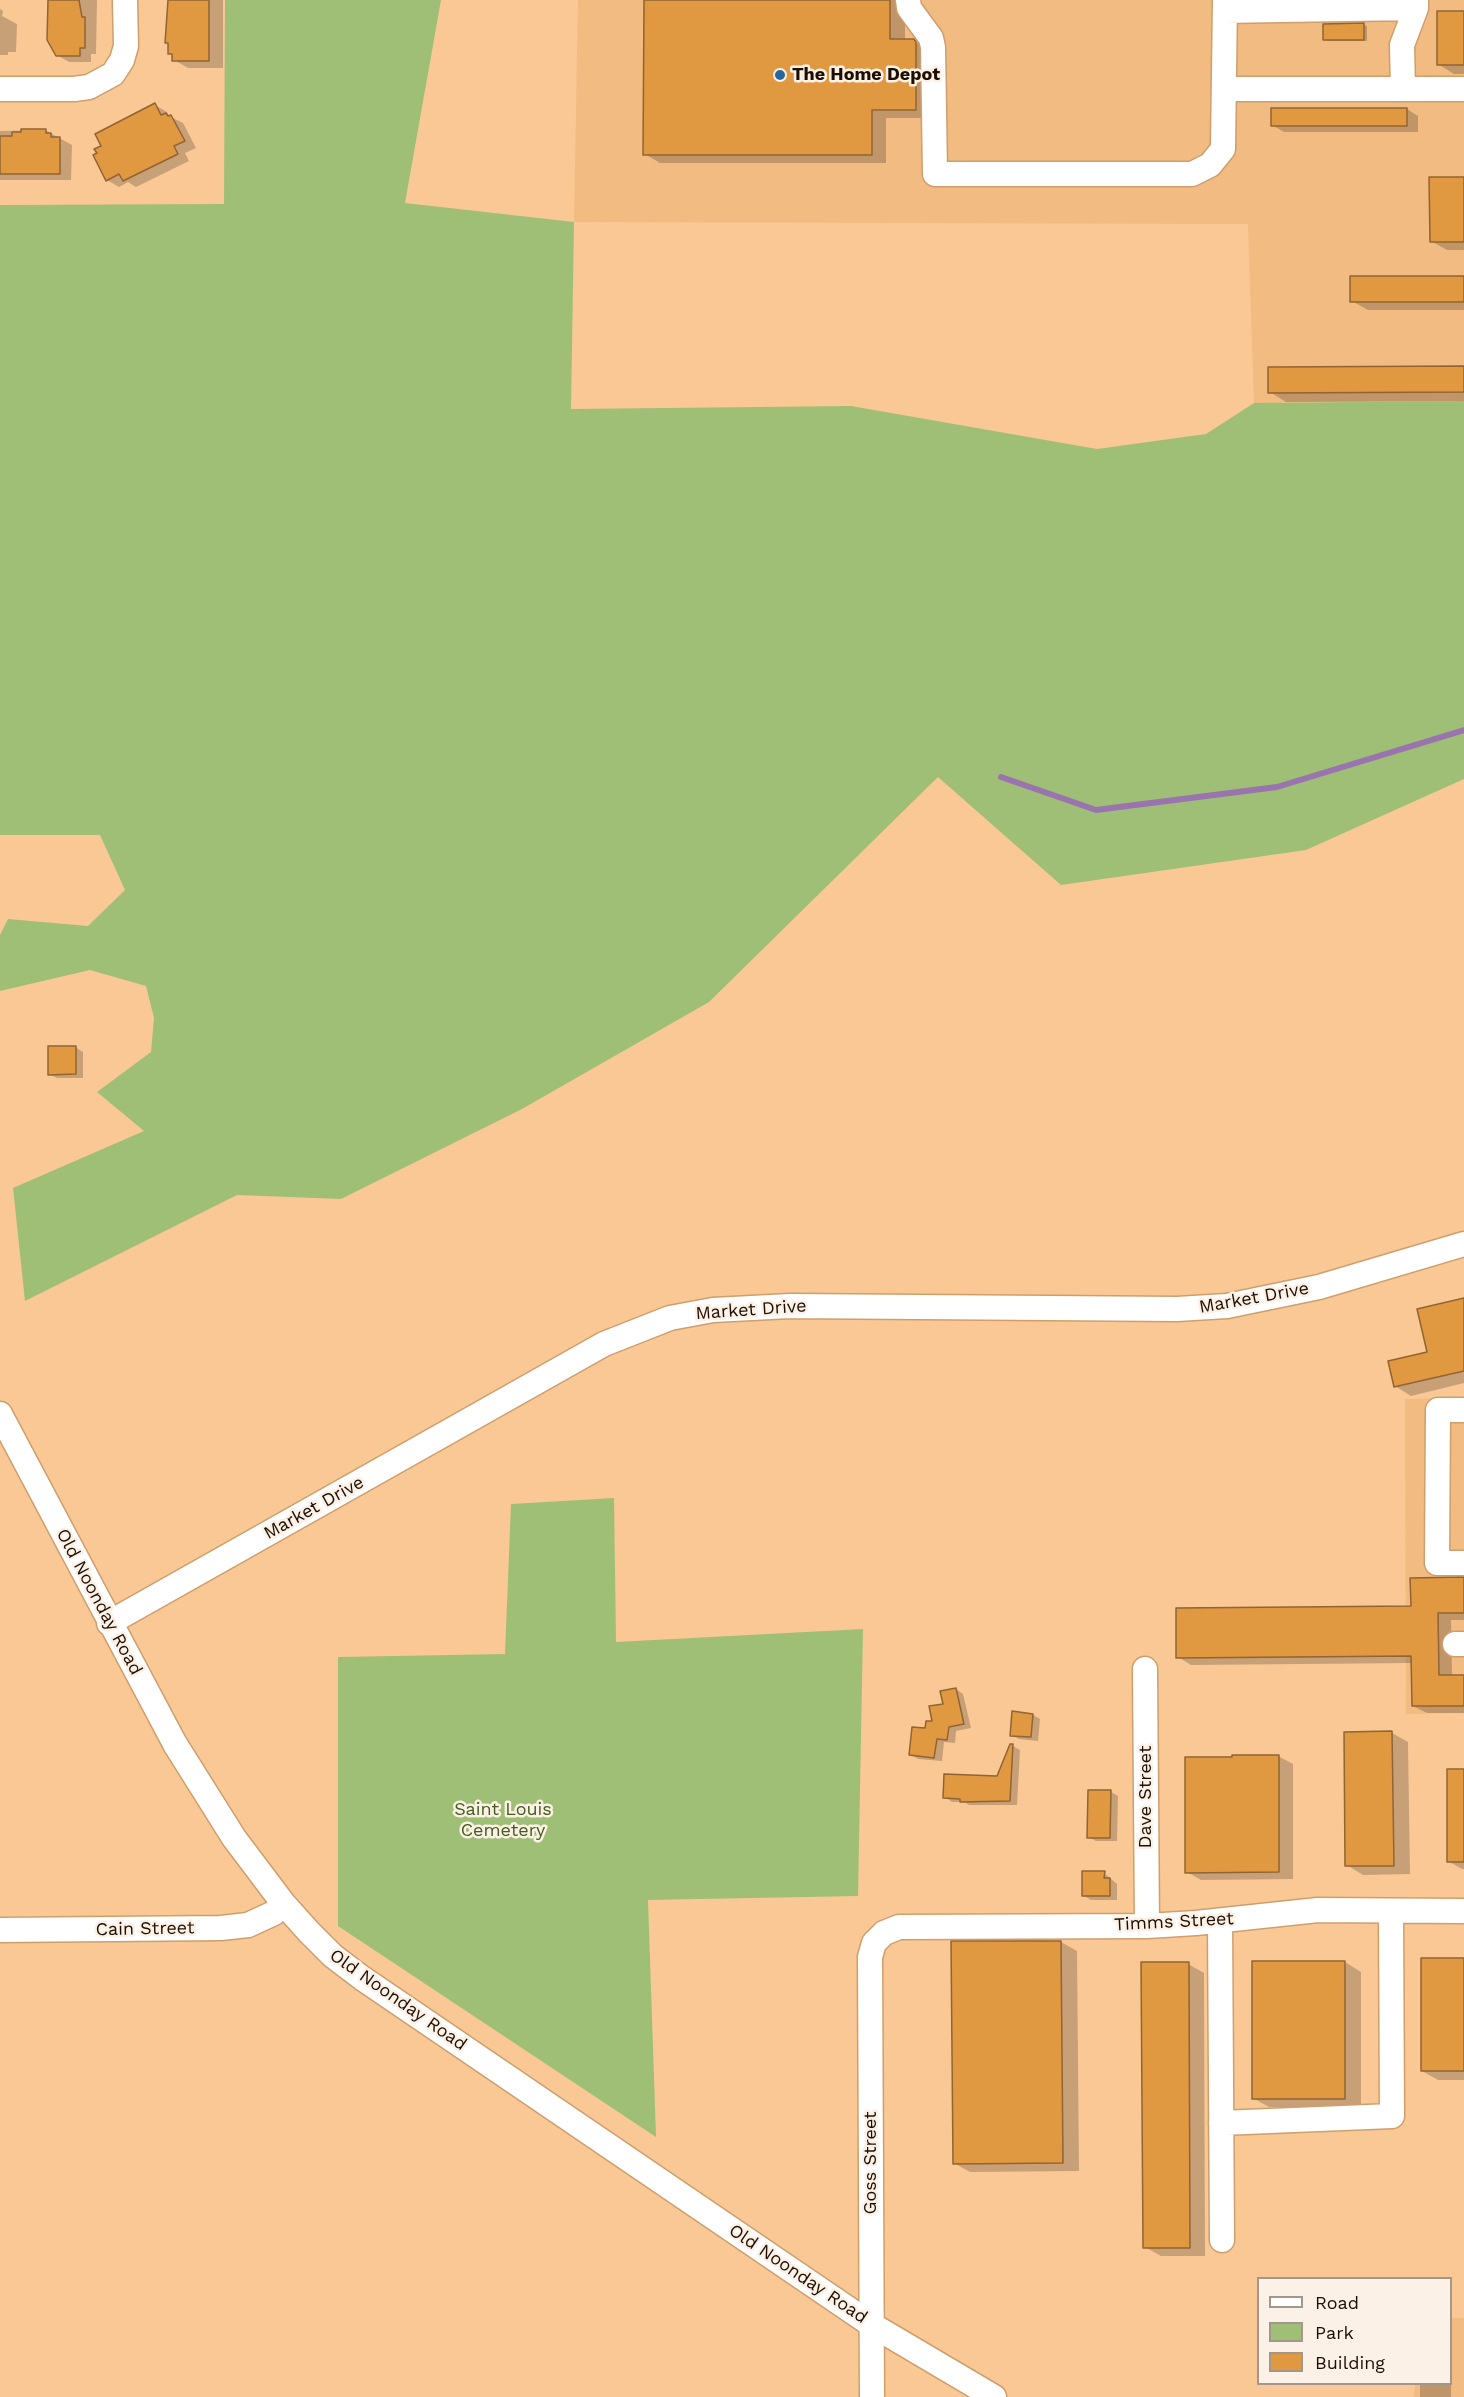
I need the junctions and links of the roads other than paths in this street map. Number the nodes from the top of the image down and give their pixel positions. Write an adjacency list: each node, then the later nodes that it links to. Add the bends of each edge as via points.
1 (125, 0): 6 (street, via 126,46 113,74 89,87 74,89)
2 (908, 0): 7 (street, via 933,47 935,174 1192,174 1210,165 1223,150)
3 (1416, 4): 4 (street); 8 (street, via 1402,45)
4 (1280, 5): 5 (street)
5 (1225, 6): 7 (street)
6 (0, 89)
7 (1225, 89): 8 (street)
8 (1403, 89): 9 (street)
9 (1464, 89)
10 (1464, 1244): 14 (street, Market Drive, via 1319,1287 1227,1306 790,1306 713,1310 670,1318 604,1344)
11 (1464, 1410): 13 (street, via 1438,1410 1437,1563)
12 (0, 1414): 14 (street, Old Noonday Road)
13 (1464, 1563)
14 (109, 1623): 16 (street, Old Noonday Road, via 209,1801)
15 (1145, 1669): 20 (street, Dave Street)
16 (283, 1903): 21 (street, Cain Street, via 248,1925 221,1928); 25 (street, Old Noonday Road, via 333,1956 362,1978)
17 (1391, 1911): 18 (street, Timms Street); 19 (street, Timms Street, via 1318,1910); 23 (street, via 1392,2116)
18 (1464, 1911)
19 (1220, 1921): 20 (street, Timms Street); 23 (street)
20 (1147, 1926): 22 (street, Timms Street, via 899,1927)
21 (0, 1930)
22 (884, 1933): 25 (street, Goss Street, via 874,1942 870,1957)
23 (1221, 2123): 24 (street)
24 (1222, 2240)
25 (872, 2325): 26 (street, Goss Street); 27 (street, Old Noonday Road)
26 (872, 2397)
27 (994, 2397)

